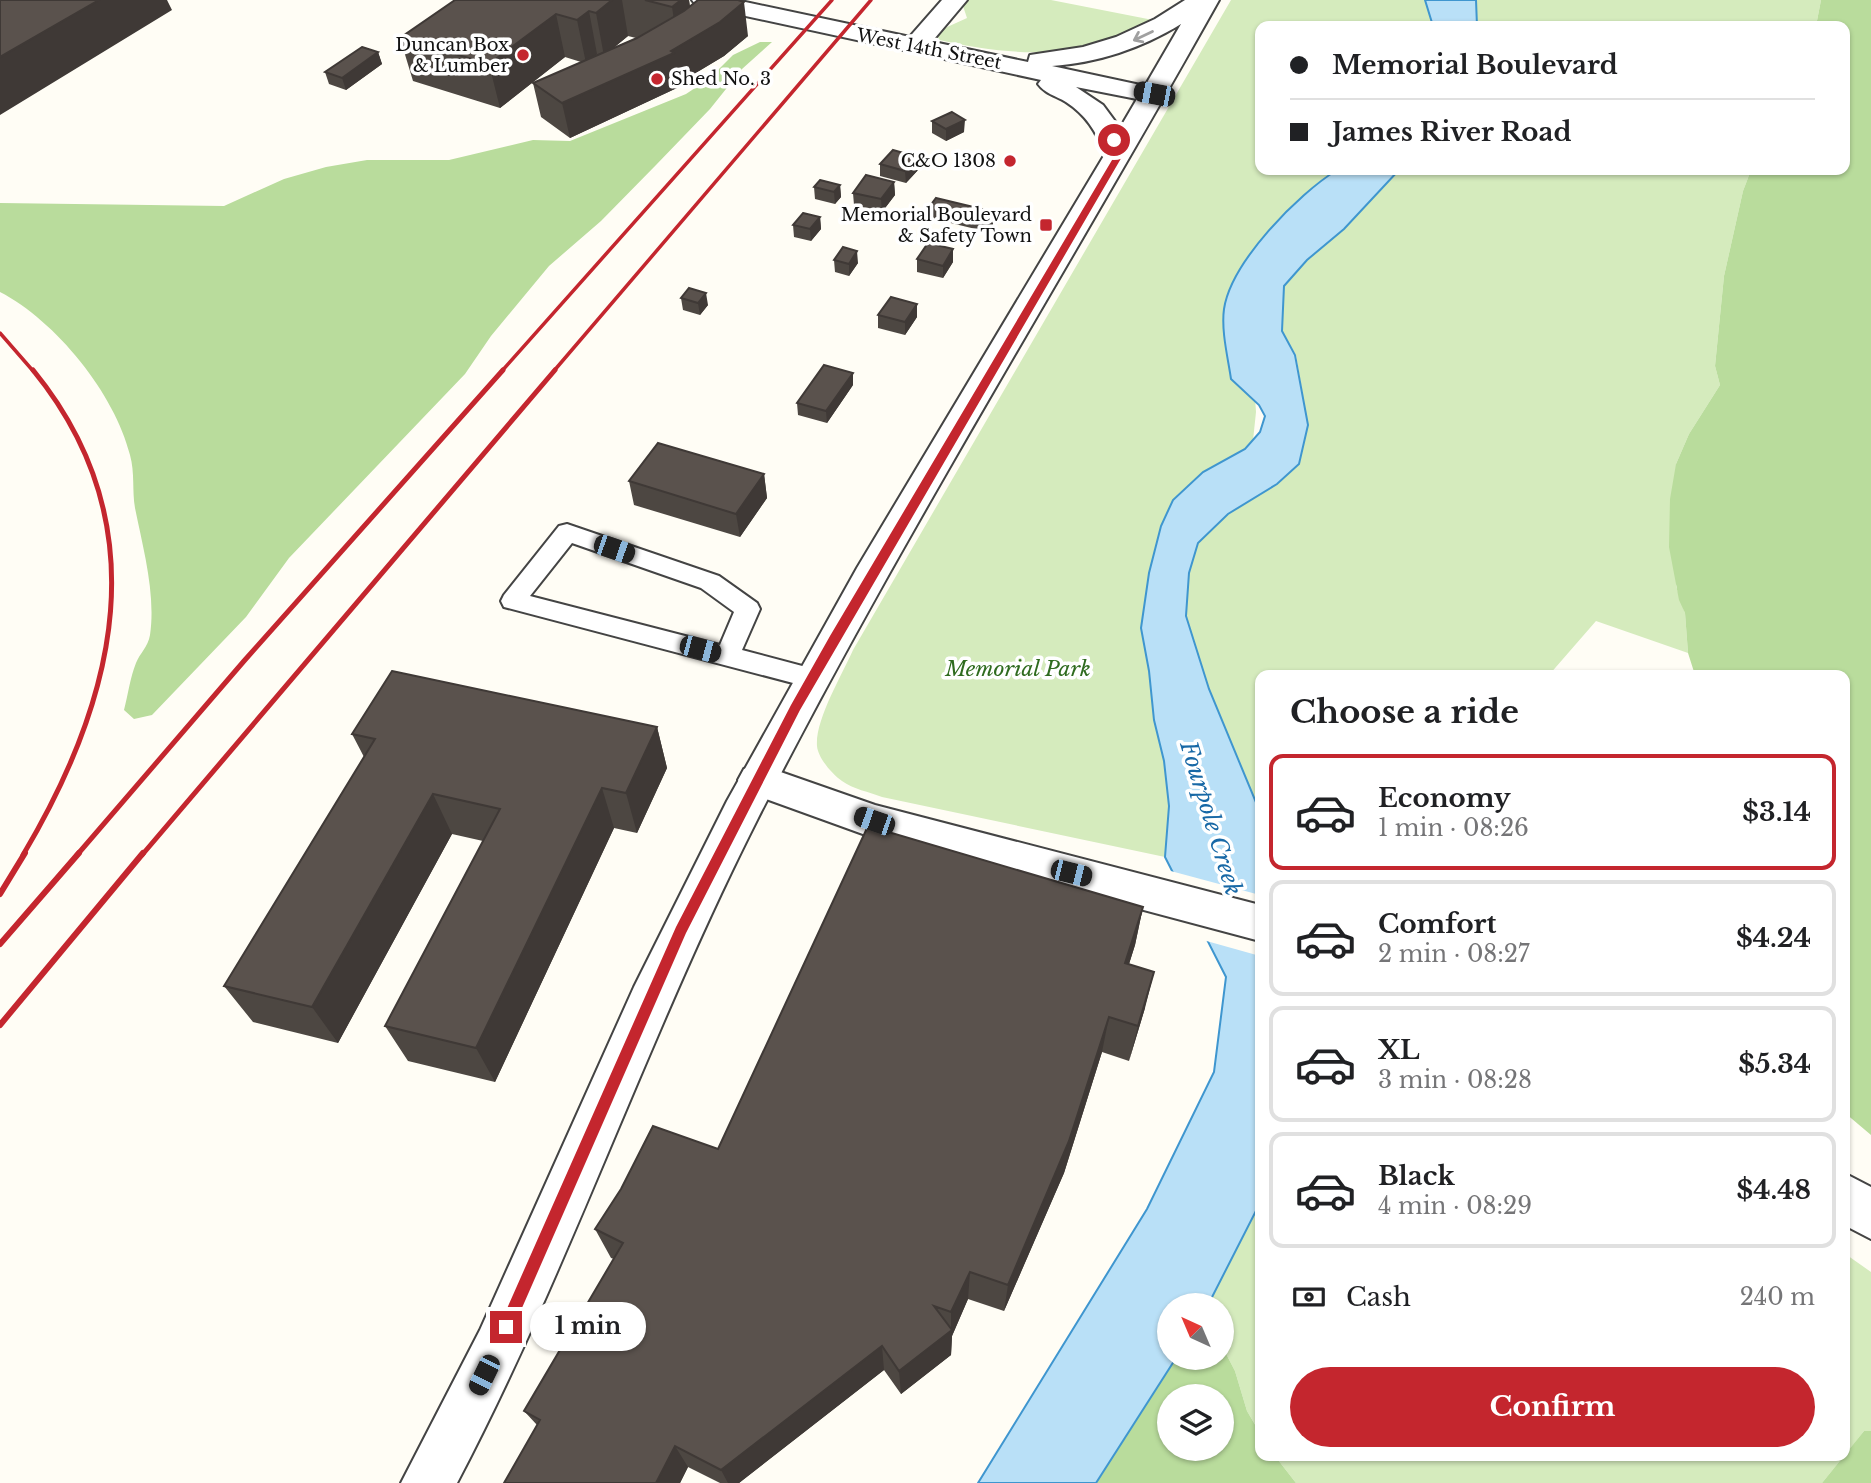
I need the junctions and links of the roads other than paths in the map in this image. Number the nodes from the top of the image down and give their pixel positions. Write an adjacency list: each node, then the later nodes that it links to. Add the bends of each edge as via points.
1 (704, 0): 5 (street, West 14th Street)
2 (955, 0): 5 (street)
3 (1201, 0): 6 (street, one-way to 6, via 1170,22 1118,47 1056,59)
4 (1207, 0): 7 (street)
5 (915, 46): 6 (street, West 14th Street)
6 (993, 62): 7 (street, West 14th Street); 8 (street, via 1079,97 1108,126)
7 (1154, 94): 8 (street)
8 (1119, 155): 10 (street)
9 (727, 656): 9 (lane, via 687,646 513,601 567,532 709,582 748,609); 10 (lane)
10 (812, 678): 11 (street)
11 (758, 780): 12 (street, via 874,821); 15 (street, via 681,931 495,1352)
12 (1255, 922)
13 (1850, 1200): 14 (street)
14 (1871, 1215)
15 (428, 1483)

